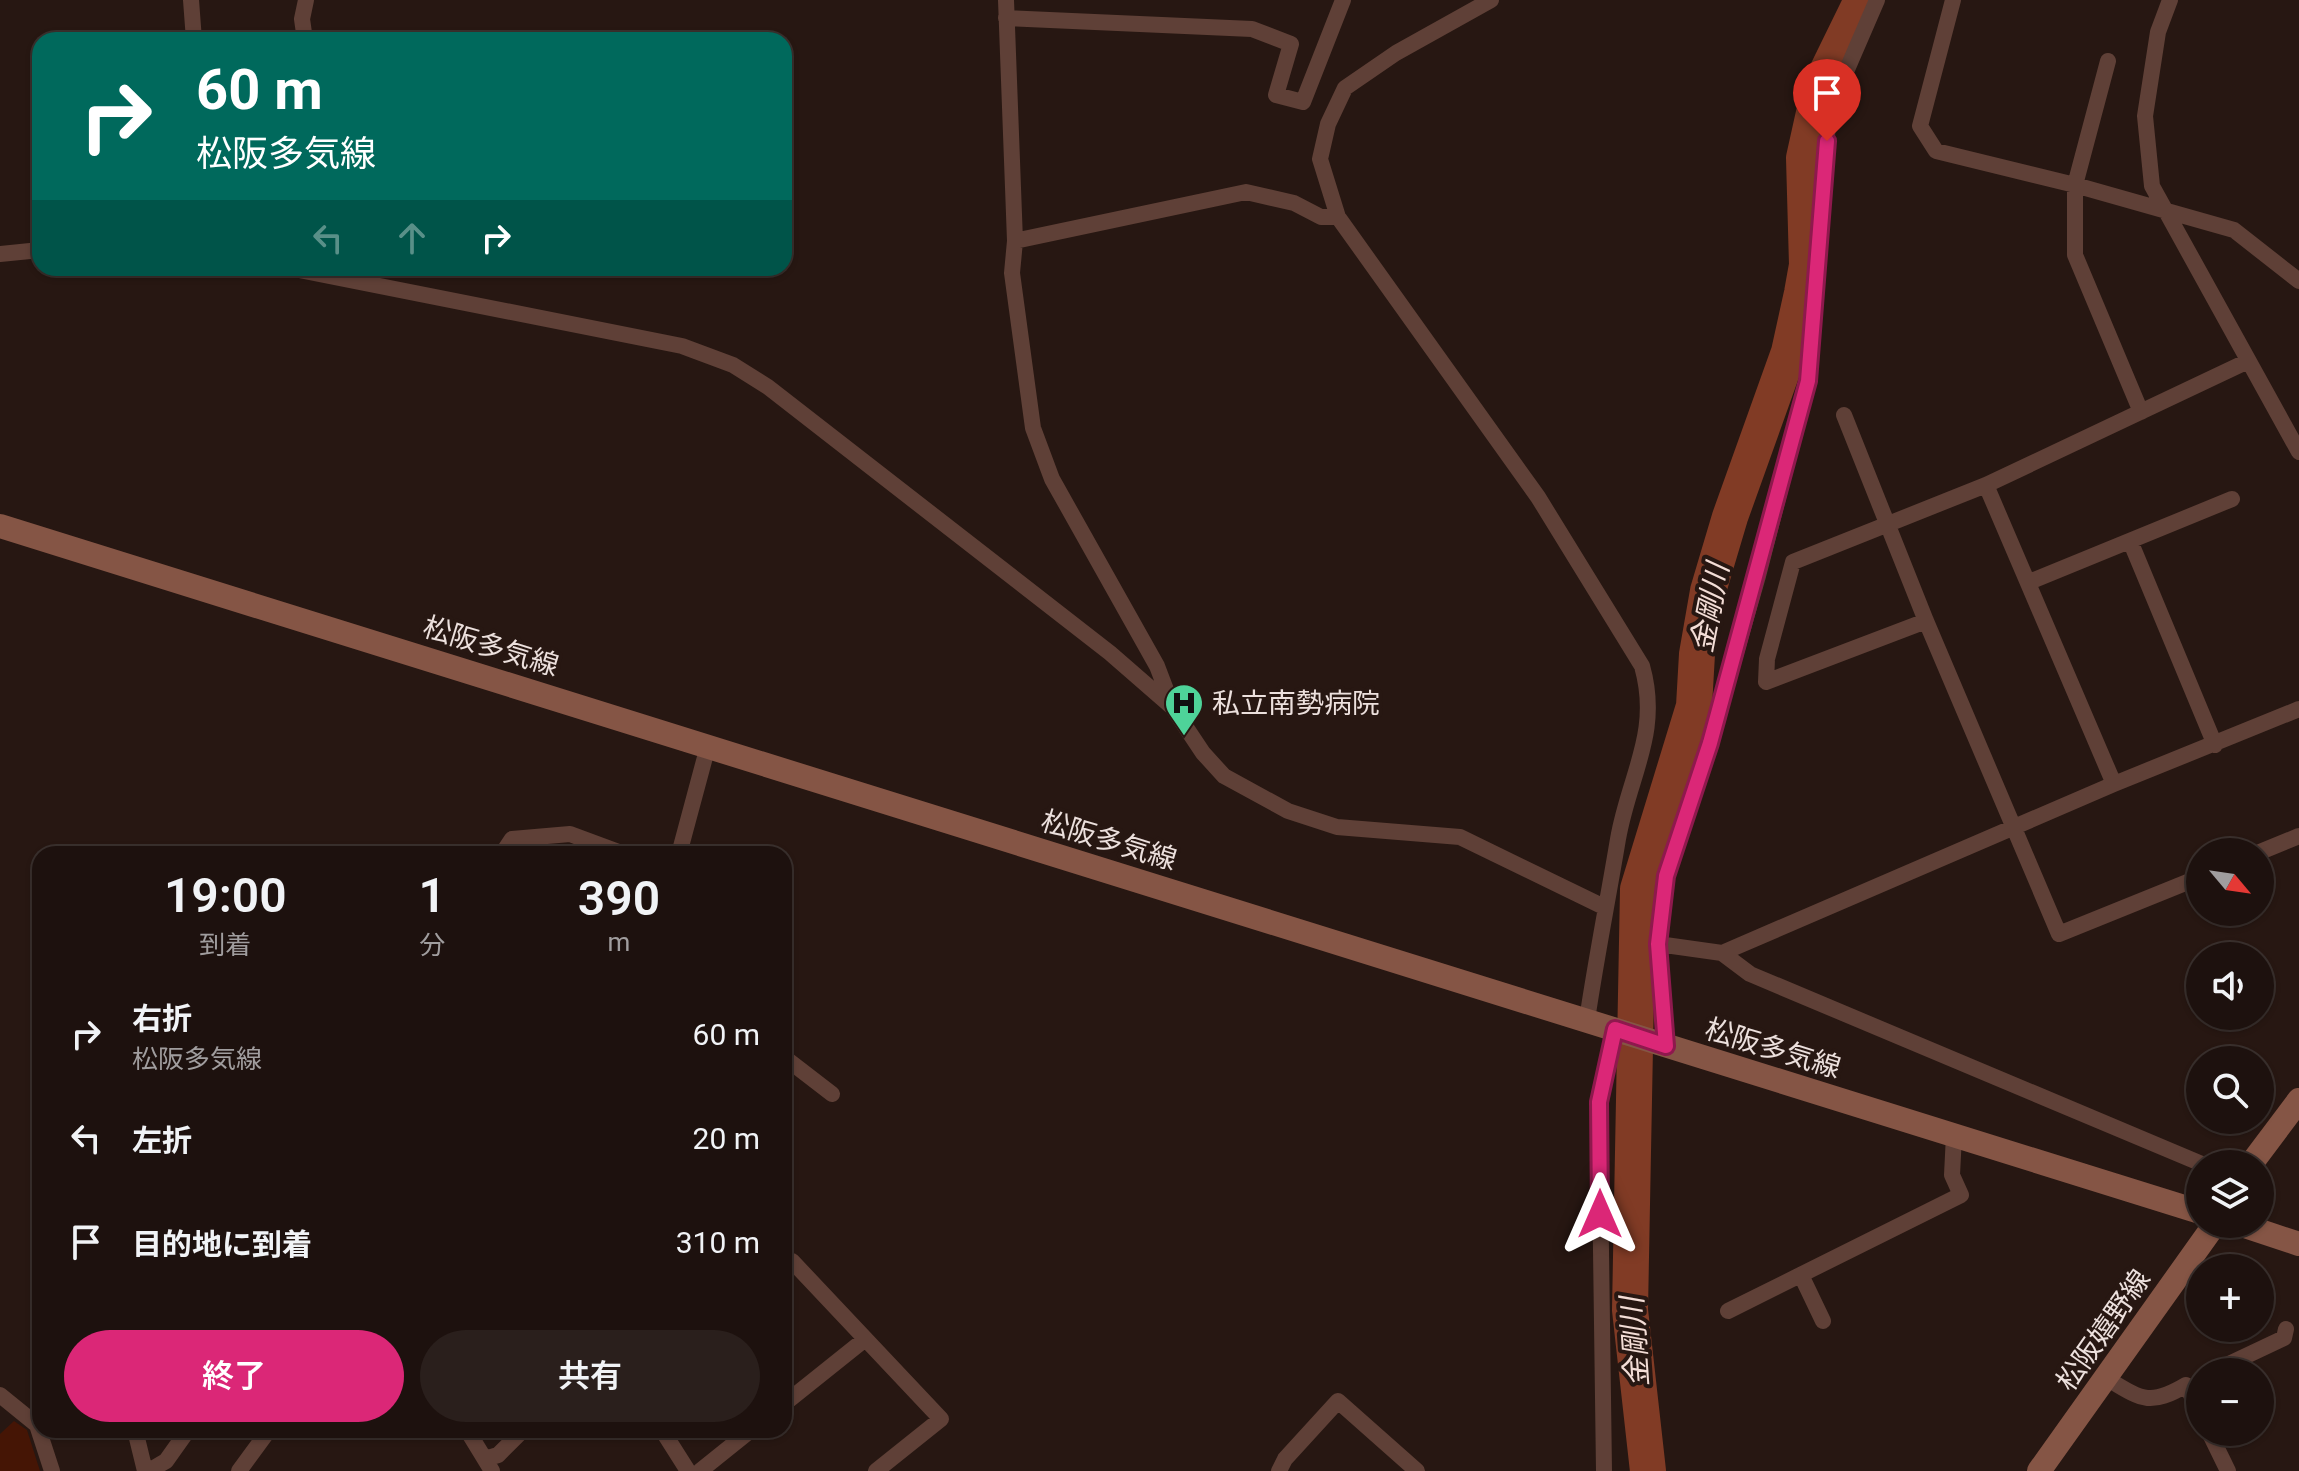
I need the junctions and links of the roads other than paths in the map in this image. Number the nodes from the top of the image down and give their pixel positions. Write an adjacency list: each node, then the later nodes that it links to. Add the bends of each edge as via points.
1 (191, 0): 10 (street)
2 (306, 0): 11 (street)
3 (1006, 0): 9 (street)
4 (1343, 0): 9 (street, via 1303,102 1276,95 1291,44 1252,29)
5 (1491, 0): 15 (street, via 1345,88 1328,124 1320,159)
6 (1877, 0): 45 (street, via 1829,111 1808,381 1754,591 1666,876)
7 (1953, 0): 13 (street, via 1920,126 1936,151)
8 (2170, 0): 14 (street, via 2158,32 2145,116 2152,186)
9 (1006, 18): 16 (street)
10 (193, 32)
11 (304, 32)
12 (2108, 61): 13 (street)
13 (2075, 185): 14 (street); 22 (street, via 2075,255)
14 (2167, 210): 20 (street, via 2234,230); 21 (street)
15 (1338, 217): 16 (street, via 1321,217 1294,203 1246,192); 44 (street, via 1538,497 1642,666 1650,720)
16 (1015, 241): 32 (street, via 1012,273 1033,428 1052,479 1157,666)
17 (32, 251): 18 (street)
18 (0, 254)
19 (329, 276): 32 (street, via 682,346 733,365 768,387)
20 (2299, 281)
21 (2246, 362): 22 (street); 24 (street)
22 (2141, 412): 25 (street)
23 (1844, 415): 27 (street)
24 (2299, 452)
25 (1986, 485): 27 (street); 30 (street)
26 (2232, 499): 29 (street)
27 (1889, 523): 31 (street); 31 (street, via 1793,562 1767,659 1766,682)
28 (0, 526): 35 (main road, 松阪多気線)
29 (2131, 543): 30 (street); 34 (street)
30 (2029, 582): 36 (street)
31 (1926, 621): 37 (street)
32 (1173, 708): 44 (street, via 1224,776 1288,811 1337,827 1460,837)
33 (2299, 709): 34 (street)
34 (2215, 745): 36 (street)
35 (708, 746): 41 (street); 47 (main road, 松阪多気線)
36 (2114, 784): 37 (street)
37 (2013, 827): 43 (street, via 2059,934); 46 (street)
38 (2299, 836): 42 (street)
39 (507, 846): 40 (street, via 512,839 570,834)
40 (602, 846)
41 (681, 846)
42 (2274, 846)
43 (2186, 883)
44 (1604, 907): 47 (street)
45 (1658, 944): 46 (street); 49 (street)
46 (1722, 953): 55 (street, via 1750,974)
47 (1587, 1020): 48 (main road, 松阪多気線)
48 (1619, 1031): 49 (main road, 松阪多気線); 90 (street, via 1599,1102)
49 (1660, 1044): 53 (main road, 松阪多気線)
50 (792, 1063): 51 (street)
51 (832, 1094)
52 (2299, 1100): 54 (main road)
53 (1954, 1135): 56 (main road, 松阪多気線); 61 (street, via 1952,1175 1961,1195)
54 (2262, 1150)
55 (2186, 1157)
56 (2186, 1208)
57 (2274, 1236): 59 (main road)
58 (2205, 1238): 67 (main road, 松阪嬉野線)
59 (2299, 1244)
60 (792, 1261): 65 (street)
61 (1801, 1275): 62 (street); 63 (street)
62 (1728, 1311)
63 (1823, 1321)
64 (2286, 1329): 66 (street, via 2284,1338)
65 (864, 1340): 70 (street); 87 (street, via 941,1419)
66 (2242, 1358)
67 (2106, 1378): 68 (street, via 2140,1399 2163,1398); 91 (main road, 松阪嬉野線)
68 (2186, 1385)
69 (0, 1395): 71 (street)
70 (792, 1398)
71 (32, 1421)
72 (41, 1438): 82 (street)
73 (137, 1438): 83 (street)
74 (182, 1438): 83 (street, via 166,1461)
75 (263, 1438): 84 (street)
76 (472, 1438): 81 (street)
77 (515, 1438): 81 (street)
78 (667, 1438): 85 (street)
79 (741, 1438): 86 (street)
80 (2216, 1446): 92 (street)
81 (489, 1465)
82 (52, 1471)
83 (147, 1471)
84 (239, 1471)
85 (688, 1471)
86 (700, 1471)
87 (876, 1471)
88 (1279, 1471): 89 (street, via 1338,1401)
89 (1417, 1471)
90 (1604, 1471)
91 (2039, 1471)
92 (2228, 1471)

